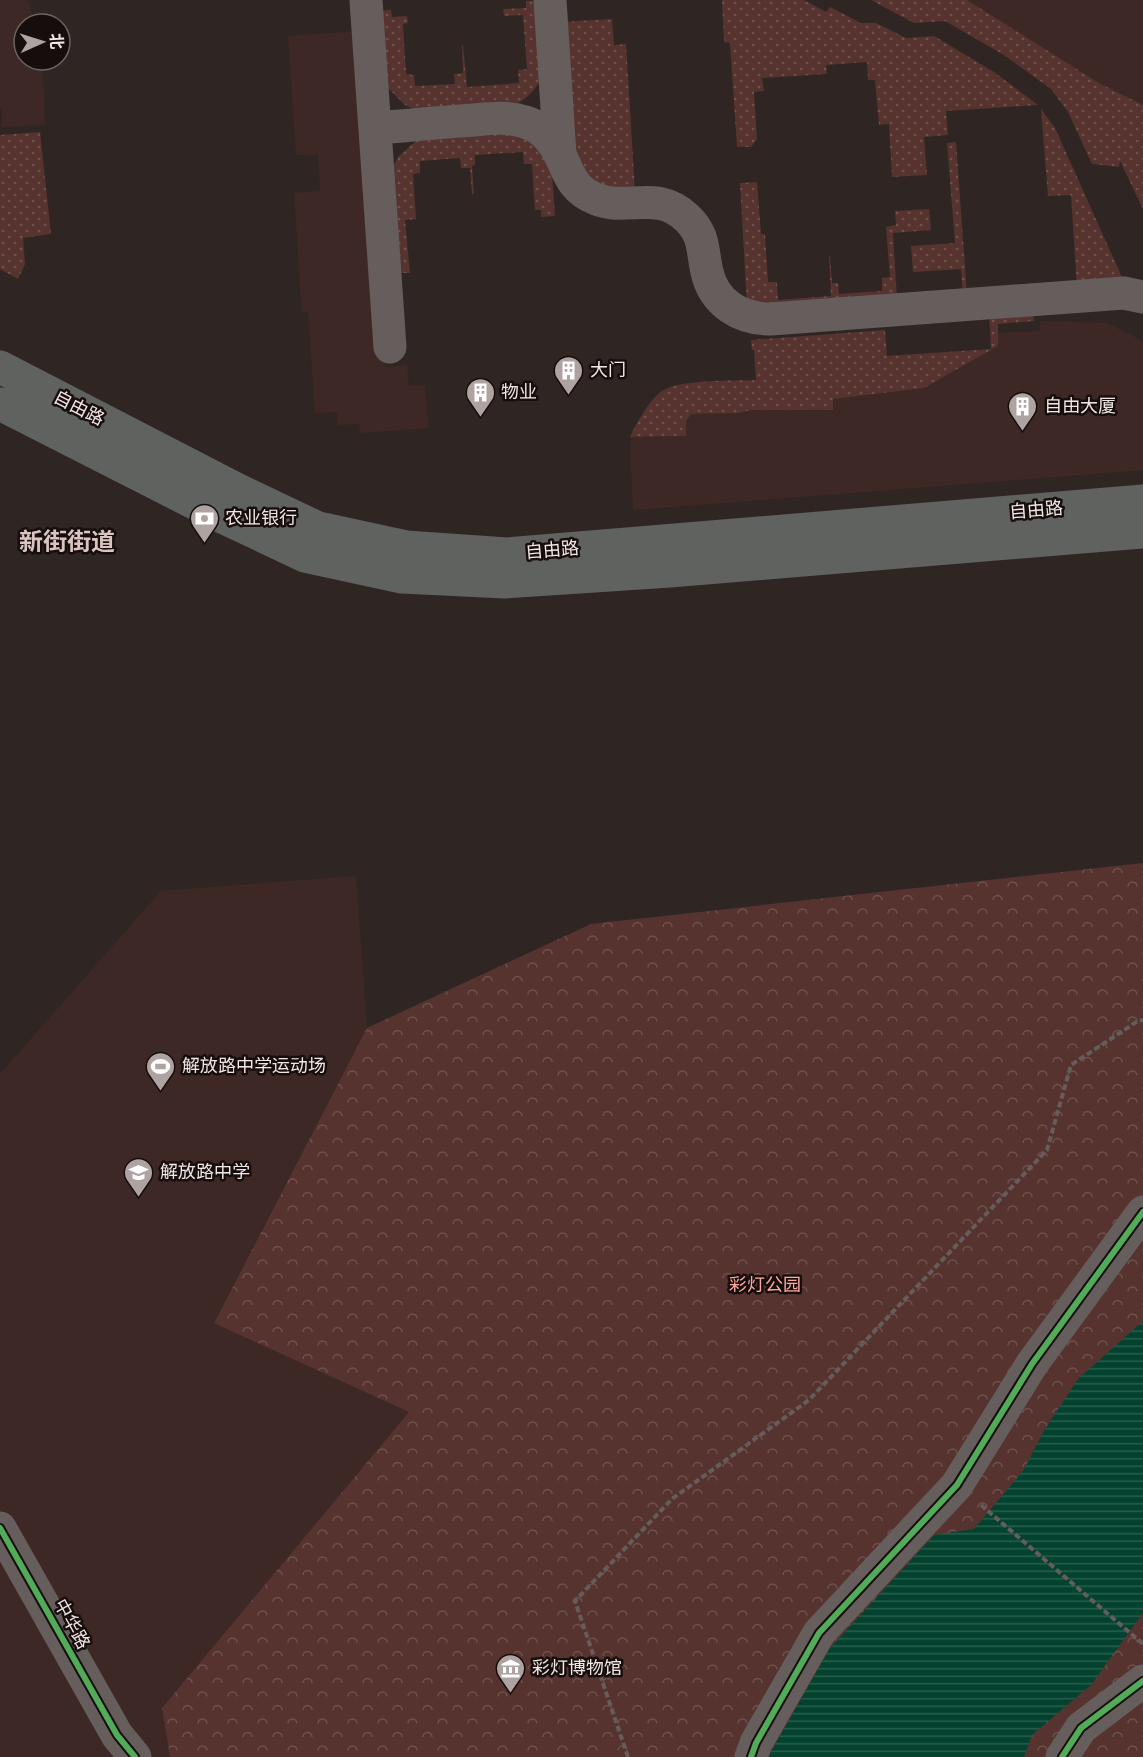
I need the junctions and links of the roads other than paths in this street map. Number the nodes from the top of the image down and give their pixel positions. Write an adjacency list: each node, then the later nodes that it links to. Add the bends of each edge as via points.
1 (366, 0): 5 (street)
2 (550, 0): 3 (street)
3 (554, 63): 4 (street, via 549,85 540,98 522,112); 6 (street)
4 (503, 118): 5 (street); 6 (street, via 536,127 552,141)
5 (375, 128): 8 (street)
6 (560, 155): 7 (street, via 572,181 595,198 618,203 658,203 687,217 704,244 709,279 718,296 734,311 753,317 771,319 1124,293)
7 (1143, 297)
8 (390, 347)
9 (0, 367): 11 (main road, 自由路, via 318,528 406,547 507,554)
10 (0, 404): 12 (main road, 自由路, via 305,556 402,577 505,582)
11 (1143, 501)
12 (1143, 532)
13 (1143, 1212): 17 (street, via 1032,1364 957,1485 819,1633)
14 (0, 1528): 16 (street, 中华路)
15 (1143, 1682): 18 (street, via 1081,1728)
16 (126, 1746)
17 (751, 1757)
18 (1062, 1757)

